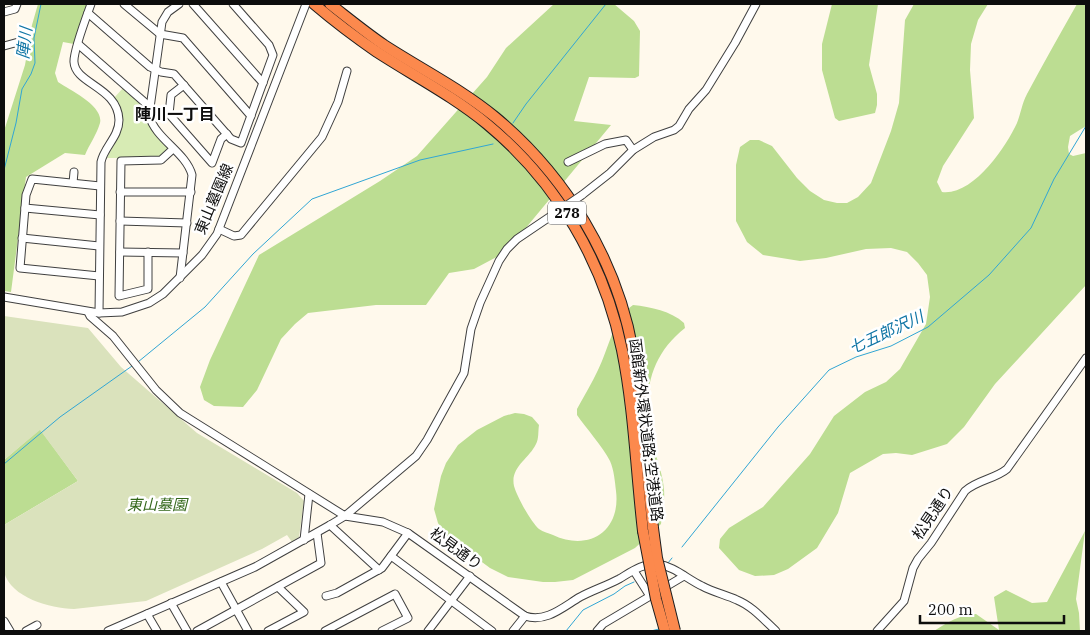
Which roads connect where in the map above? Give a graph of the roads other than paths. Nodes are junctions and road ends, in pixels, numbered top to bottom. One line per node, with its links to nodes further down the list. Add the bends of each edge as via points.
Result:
1 (17, 4): 10 (street, via 15,9)
2 (91, 4): 11 (street)
3 (124, 4): 12 (street)
4 (179, 4): 12 (street, via 165,15)
5 (193, 4): 18 (street)
6 (233, 4): 18 (street, via 272,48 272,59)
7 (330, 4): 50 (highway, 函館新外環状道路;空港道路 / 278, via 385,45 495,117 552,175 585,222 612,277 633,349)
8 (756, 4): 24 (street, via 706,90 679,126)
9 (308, 5): 35 (street, 東山墓園線); 50 (highway, 函館新外環状道路;空港道路 / 278, via 488,125 544,181 576,228 612,307 630,400)
10 (4, 12)
11 (88, 13): 14 (street); 16 (street)
12 (160, 34): 16 (street); 21 (street, via 183,38)
13 (22, 41): 15 (street)
14 (78, 44): 20 (street); 28 (street, via 74,61 76,70 106,93 118,115 117,131 101,158)
15 (4, 48)
16 (155, 70): 19 (street, via 174,74); 20 (street)
17 (347, 71): 35 (street, via 338,102 322,137 241,235 234,236)
18 (263, 83): 21 (street)
19 (184, 85): 22 (street); 22 (street, via 171,95 169,114 212,163)
20 (150, 107): 23 (street, via 152,124)
21 (251, 116): 22 (street, via 241,143)
22 (226, 134)
23 (173, 149): 29 (street, via 161,160 121,161); 30 (street, via 190,170)
24 (633, 150): 25 (street, via 626,140 605,144); 48 (street, bridge, via 610,173 507,249 480,303 471,329 464,373 427,440 416,456)
25 (568, 162)
26 (74, 172): 27 (street)
27 (73, 183): 28 (street); 31 (street, via 32,179)
28 (100, 186): 32 (street)
29 (120, 192): 30 (street); 33 (street)
30 (190, 192): 34 (street)
31 (25, 208): 32 (street); 36 (street)
32 (100, 215): 37 (street)
33 (120, 222): 34 (street); 38 (street)
34 (187, 222): 40 (street)
35 (218, 229): 42 (street, 東山墓園線, via 208,247)
36 (22, 238): 37 (street); 41 (street, via 20,268)
37 (99, 246): 41 (street)
38 (120, 252): 39 (street); 39 (street, via 119,296 148,288)
39 (148, 252): 40 (street)
40 (183, 252): 42 (street)
41 (99, 276): 45 (street)
42 (180, 278): 45 (street, 東山墓園線, via 149,304 117,313)
43 (4, 297): 44 (street, 東山墓園線)
44 (88, 312): 45 (street, 東山墓園線); 47 (street, via 180,413)
45 (98, 313)
46 (1086, 358): 88 (street, 松見通り, via 1007,469 965,491 918,558 904,601)
47 (309, 494): 48 (street); 53 (street)
48 (345, 516): 49 (street); 51 (street, 松見通り, via 383,522)
49 (330, 525): 52 (street); 55 (street)
50 (648, 529): 85 (highway, 函館新外環状道路;空港道路 / 278, bridge, via 656,599); 86 (highway, 函館新外環状道路;空港道路 / 278, bridge)
51 (408, 532): 54 (street); 57 (street, 松見通り)
52 (317, 533): 53 (street); 60 (street, via 321,563)
53 (304, 540): 59 (street)
54 (391, 556): 55 (street); 63 (street)
55 (380, 570): 61 (street)
56 (634, 571): 58 (street, via 644,565 656,564); 62 (street); 67 (street, via 554,613 539,618)
57 (470, 576): 63 (street); 67 (street, 松見通り)
58 (684, 576): 62 (street); 87 (street, via 739,600)
59 (220, 582): 64 (street); 65 (street)
60 (278, 587): 65 (street); 72 (street, via 304,612)
61 (326, 596)
62 (650, 596): 84 (street, via 603,624)
63 (452, 601): 70 (street); 82 (street)
64 (171, 603): 66 (street); 76 (street)
65 (236, 610): 77 (street); 78 (street)
66 (147, 614): 74 (street); 75 (street)
67 (525, 616): 83 (street)
68 (4, 621): 71 (street)
69 (37, 626): 73 (street)
70 (431, 629): 81 (street)
71 (8, 630)
72 (273, 630)
73 (26, 631)
74 (108, 631)
75 (157, 631)
76 (187, 631)
77 (197, 631)
78 (248, 631)
79 (325, 631): 80 (street, via 395,594 408,618)
80 (382, 631)
81 (440, 631)
82 (492, 631)
83 (514, 631)
84 (597, 631)
85 (665, 631)
86 (675, 631)
87 (776, 631)
88 (877, 631)

